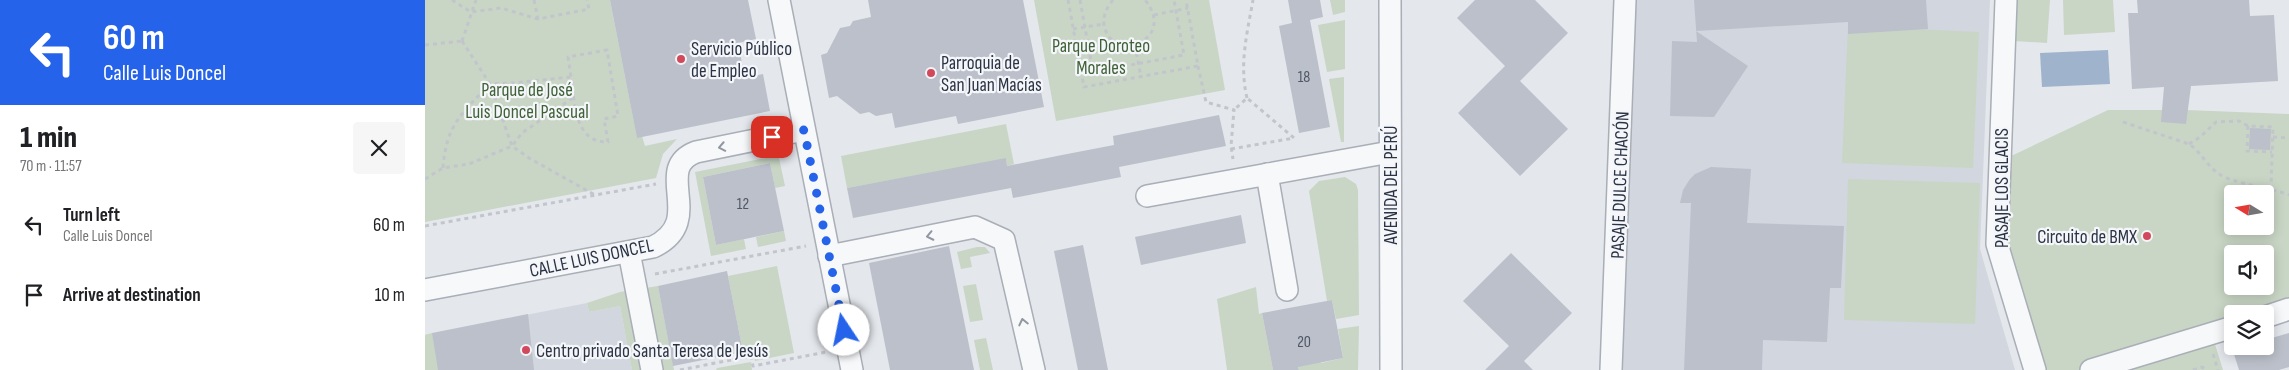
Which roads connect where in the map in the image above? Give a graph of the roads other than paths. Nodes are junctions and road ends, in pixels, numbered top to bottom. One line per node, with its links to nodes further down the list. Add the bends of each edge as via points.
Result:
1 (779, 0): 5 (street)
2 (1390, 0): 6 (street, AVENIDA DEL PERÚ)
3 (1625, 0): 20 (street, PASAJE DULCE CHACÓN)
4 (2006, 0): 21 (street, PASAJE LOS GLACIS, via 1997,244)
5 (804, 130): 9 (street); 10 (street, CALLE LUIS DONCEL, one-way to 10, via 690,154 680,163 676,180 680,211 673,231 658,244)
6 (1389, 152): 7 (street); 19 (street, AVENIDA DEL PERÚ)
7 (1267, 174): 8 (street); 12 (street)
8 (1147, 196)
9 (828, 249): 17 (street); 18 (street, one-way to 9, via 1004,240 975,226)
10 (629, 252): 11 (street, CALLE LUIS DONCEL); 16 (street)
11 (425, 290)
12 (1287, 290)
13 (2289, 309): 14 (street)
14 (2274, 314)
15 (2224, 329): 22 (street)
16 (652, 370)
17 (852, 370)
18 (1034, 370)
19 (1391, 370)
20 (1611, 370)
21 (2035, 370)
22 (2091, 370)

